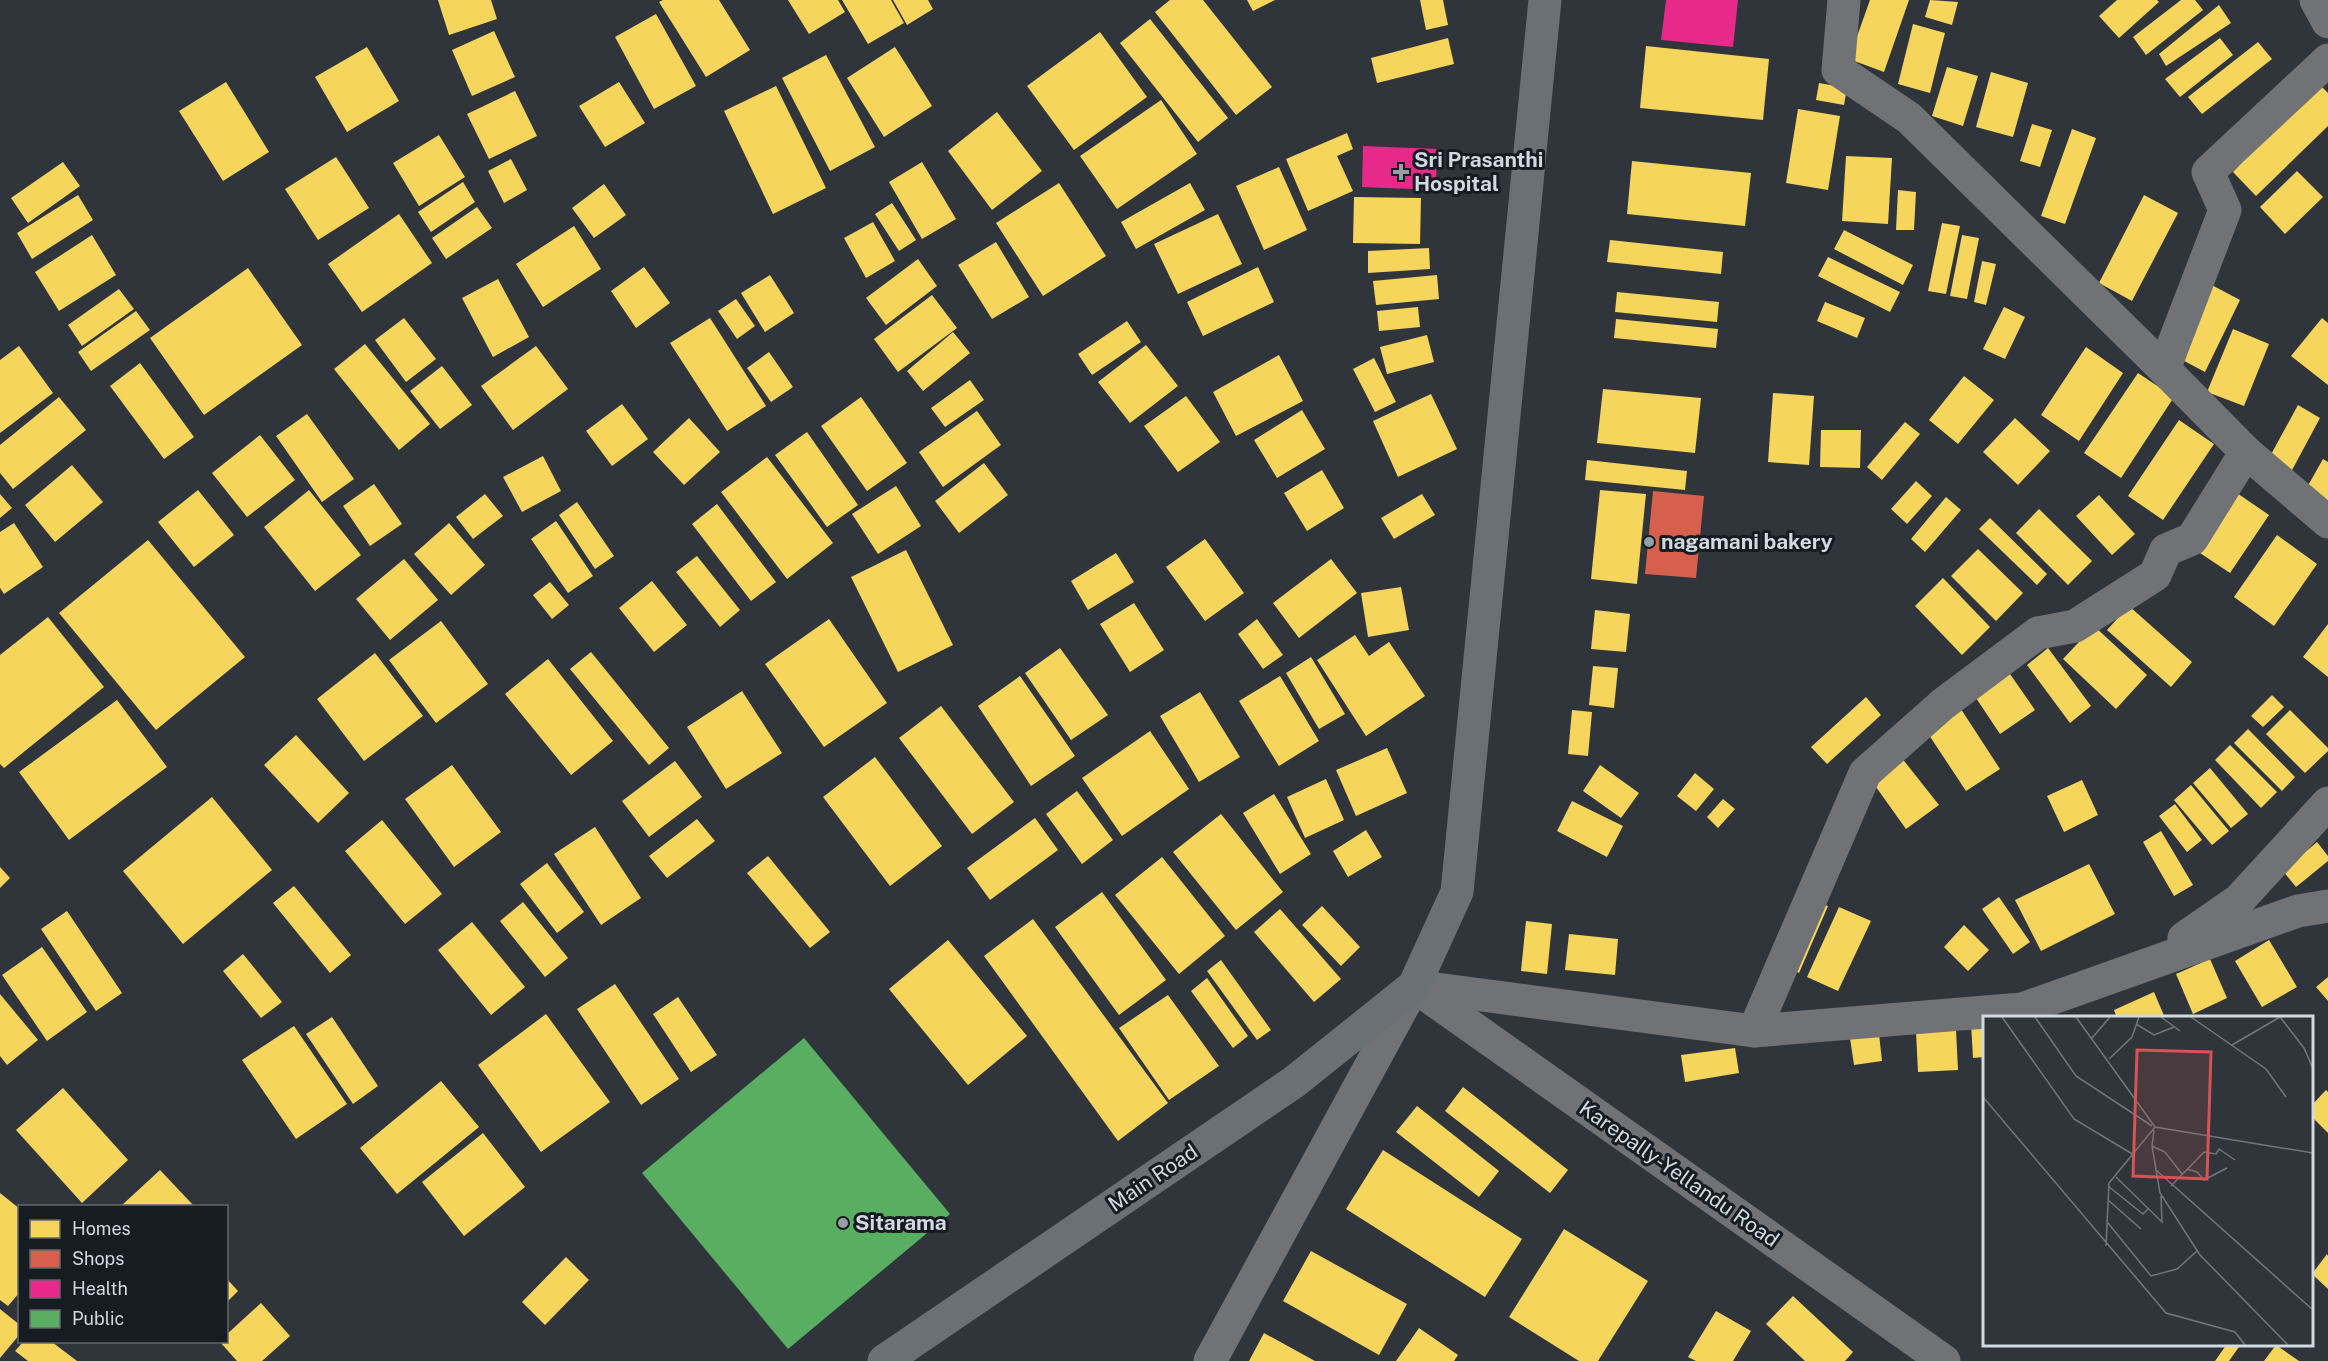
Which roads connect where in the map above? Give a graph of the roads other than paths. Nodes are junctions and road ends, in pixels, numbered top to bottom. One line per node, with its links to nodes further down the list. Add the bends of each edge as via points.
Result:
1 (1545, 0): 12 (highway, via 1456,892)
2 (1844, 0): 6 (street, via 1838,70 1909,118)
3 (2316, 0): 4 (street)
4 (2328, 22)
5 (2328, 60): 6 (street, via 2208,172 2225,210)
6 (2164, 369): 7 (street)
7 (2246, 452): 8 (street); 13 (street, via 2192,539 2166,550 2155,575 2075,626 2038,633 1943,704 1865,773)
8 (2328, 522)
9 (2328, 803): 11 (street, via 2239,900)
10 (2328, 906): 11 (street, via 2298,911)
11 (2147, 964): 13 (street, via 2022,1009)
12 (1414, 986): 13 (street); 14 (street, Karepally-Yellandu Road); 15 (highway, Main Road, via 1294,1082); 16 (street)
13 (1754, 1031)
14 (1936, 1359)
15 (884, 1361)
16 (1210, 1361)

